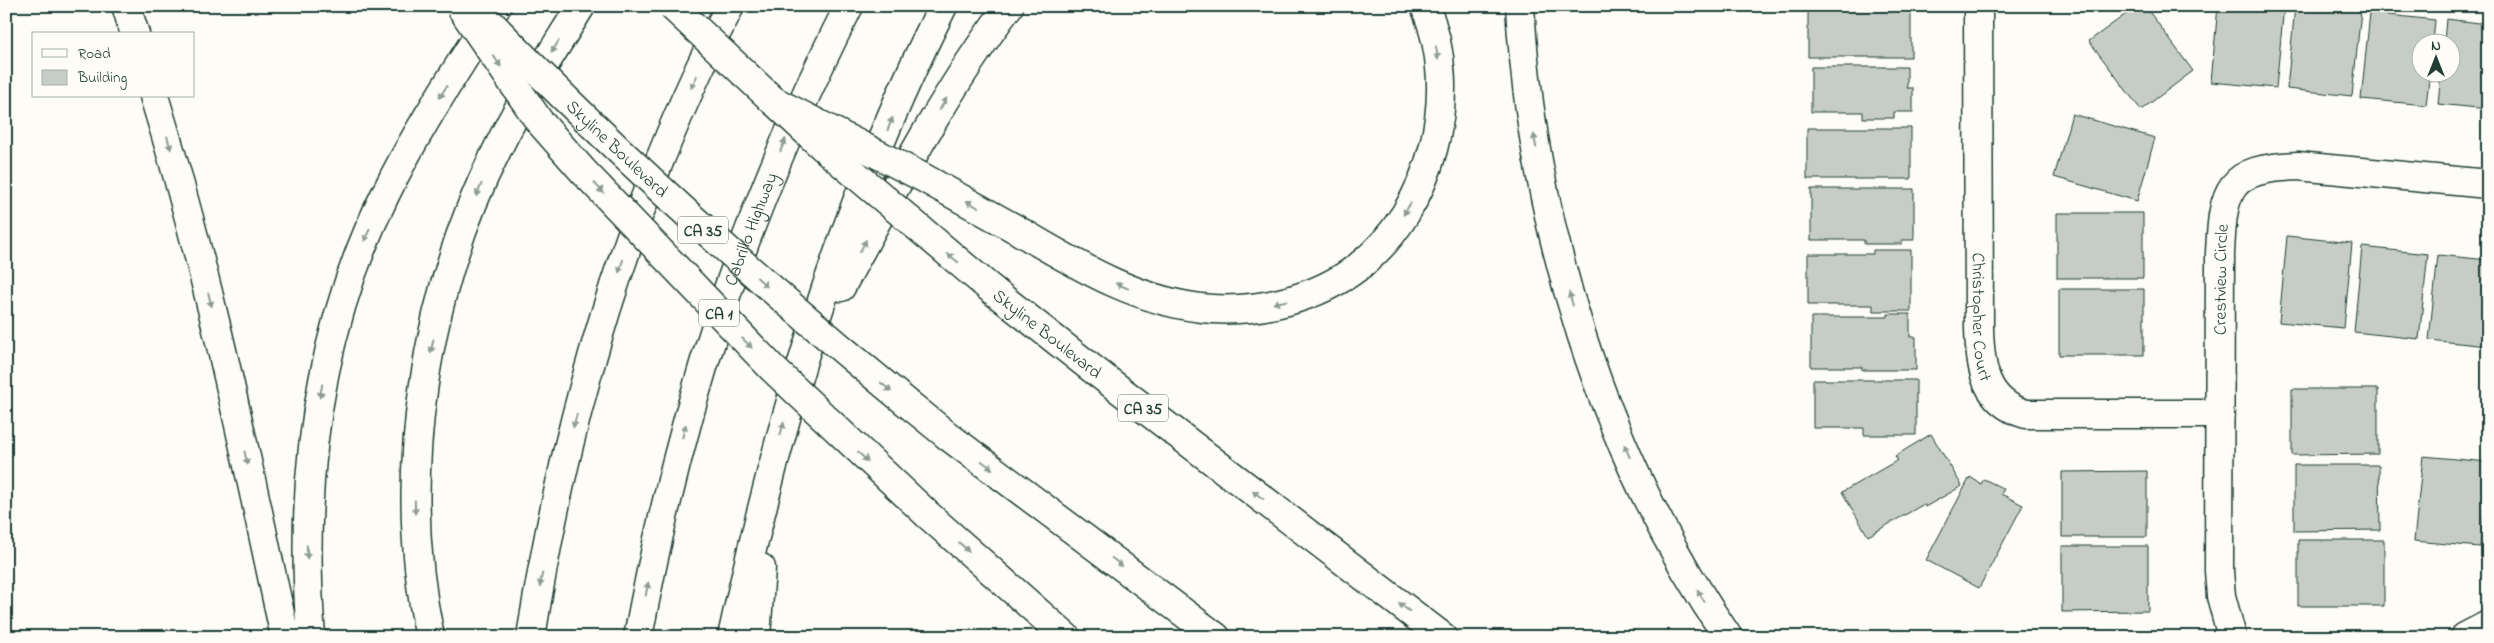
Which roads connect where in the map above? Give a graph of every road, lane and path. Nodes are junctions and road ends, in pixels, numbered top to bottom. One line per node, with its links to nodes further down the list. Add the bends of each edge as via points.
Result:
1 (126, 6): 14 (main road)
2 (460, 6): 29 (main road, one-way to 29, bridge, via 539,121 773,369 928,515)
3 (474, 6): 30 (main road, Skyline Boulevard / CA 35, one-way to 30, bridge, via 589,123 719,244 830,341 948,436)
4 (497, 6): 24 (main road, one-way to 24, via 398,168 364,242 341,306 316,415 310,468 307,548)
5 (582, 6): 22 (main road, one-way to 22, via 496,151 463,231 438,315 422,402 415,488 416,531)
6 (672, 6): 16 (main road, Skyline Boulevard / CA 35, bridge)
7 (730, 6): 25 (main road, one-way to 25, via 656,170 596,346 553,518)
8 (849, 6): 26 (main road, Cabrillo Highway / CA 1, one-way to 8, via 674,465 723,300 785,140)
9 (943, 6): 18 (main road, one-way to 9, via 874,160)
10 (1009, 6): 18 (main road, one-way to 10, via 905,168 972,58)
11 (1425, 6): 16 (main road, one-way to 16, bridge, via 1438,52 1440,112 1425,173 1397,226 1358,267 1337,280 1289,300 1264,306 1238,309 1187,306 1161,300 1103,278 922,177)
12 (1520, 6): 32 (main road, one-way to 12, via 1684,566 1646,492 1612,416 1581,332 1541,177 1528,93)
13 (1978, 6): 19 (main road, Christopher Court, via 1979,328 1982,365 1992,391 2006,406 2026,414)
14 (134, 32)
15 (155, 98): 23 (main road, one-way to 23, via 220,338)
16 (772, 100): 31 (main road, Skyline Boulevard / CA 35, one-way to 16, bridge, via 991,289 901,215)
17 (2488, 184): 19 (main road, Crestview Circle, via 2298,166 2266,168 2240,178 2229,190 2222,222)
18 (799, 366): 20 (main road, one-way to 18)
19 (2220, 414): 33 (main road, Crestview Circle, via 2219,571 2221,596)
20 (769, 476): 27 (main road); 28 (main road)
21 (2488, 625): 34 (main road)
22 (429, 630)
23 (285, 637)
24 (311, 637)
25 (531, 637)
26 (638, 637)
27 (732, 637)
28 (756, 637)
29 (1066, 637)
30 (1216, 637)
31 (1443, 637)
32 (1728, 637)
33 (2232, 637)
34 (2464, 637)

